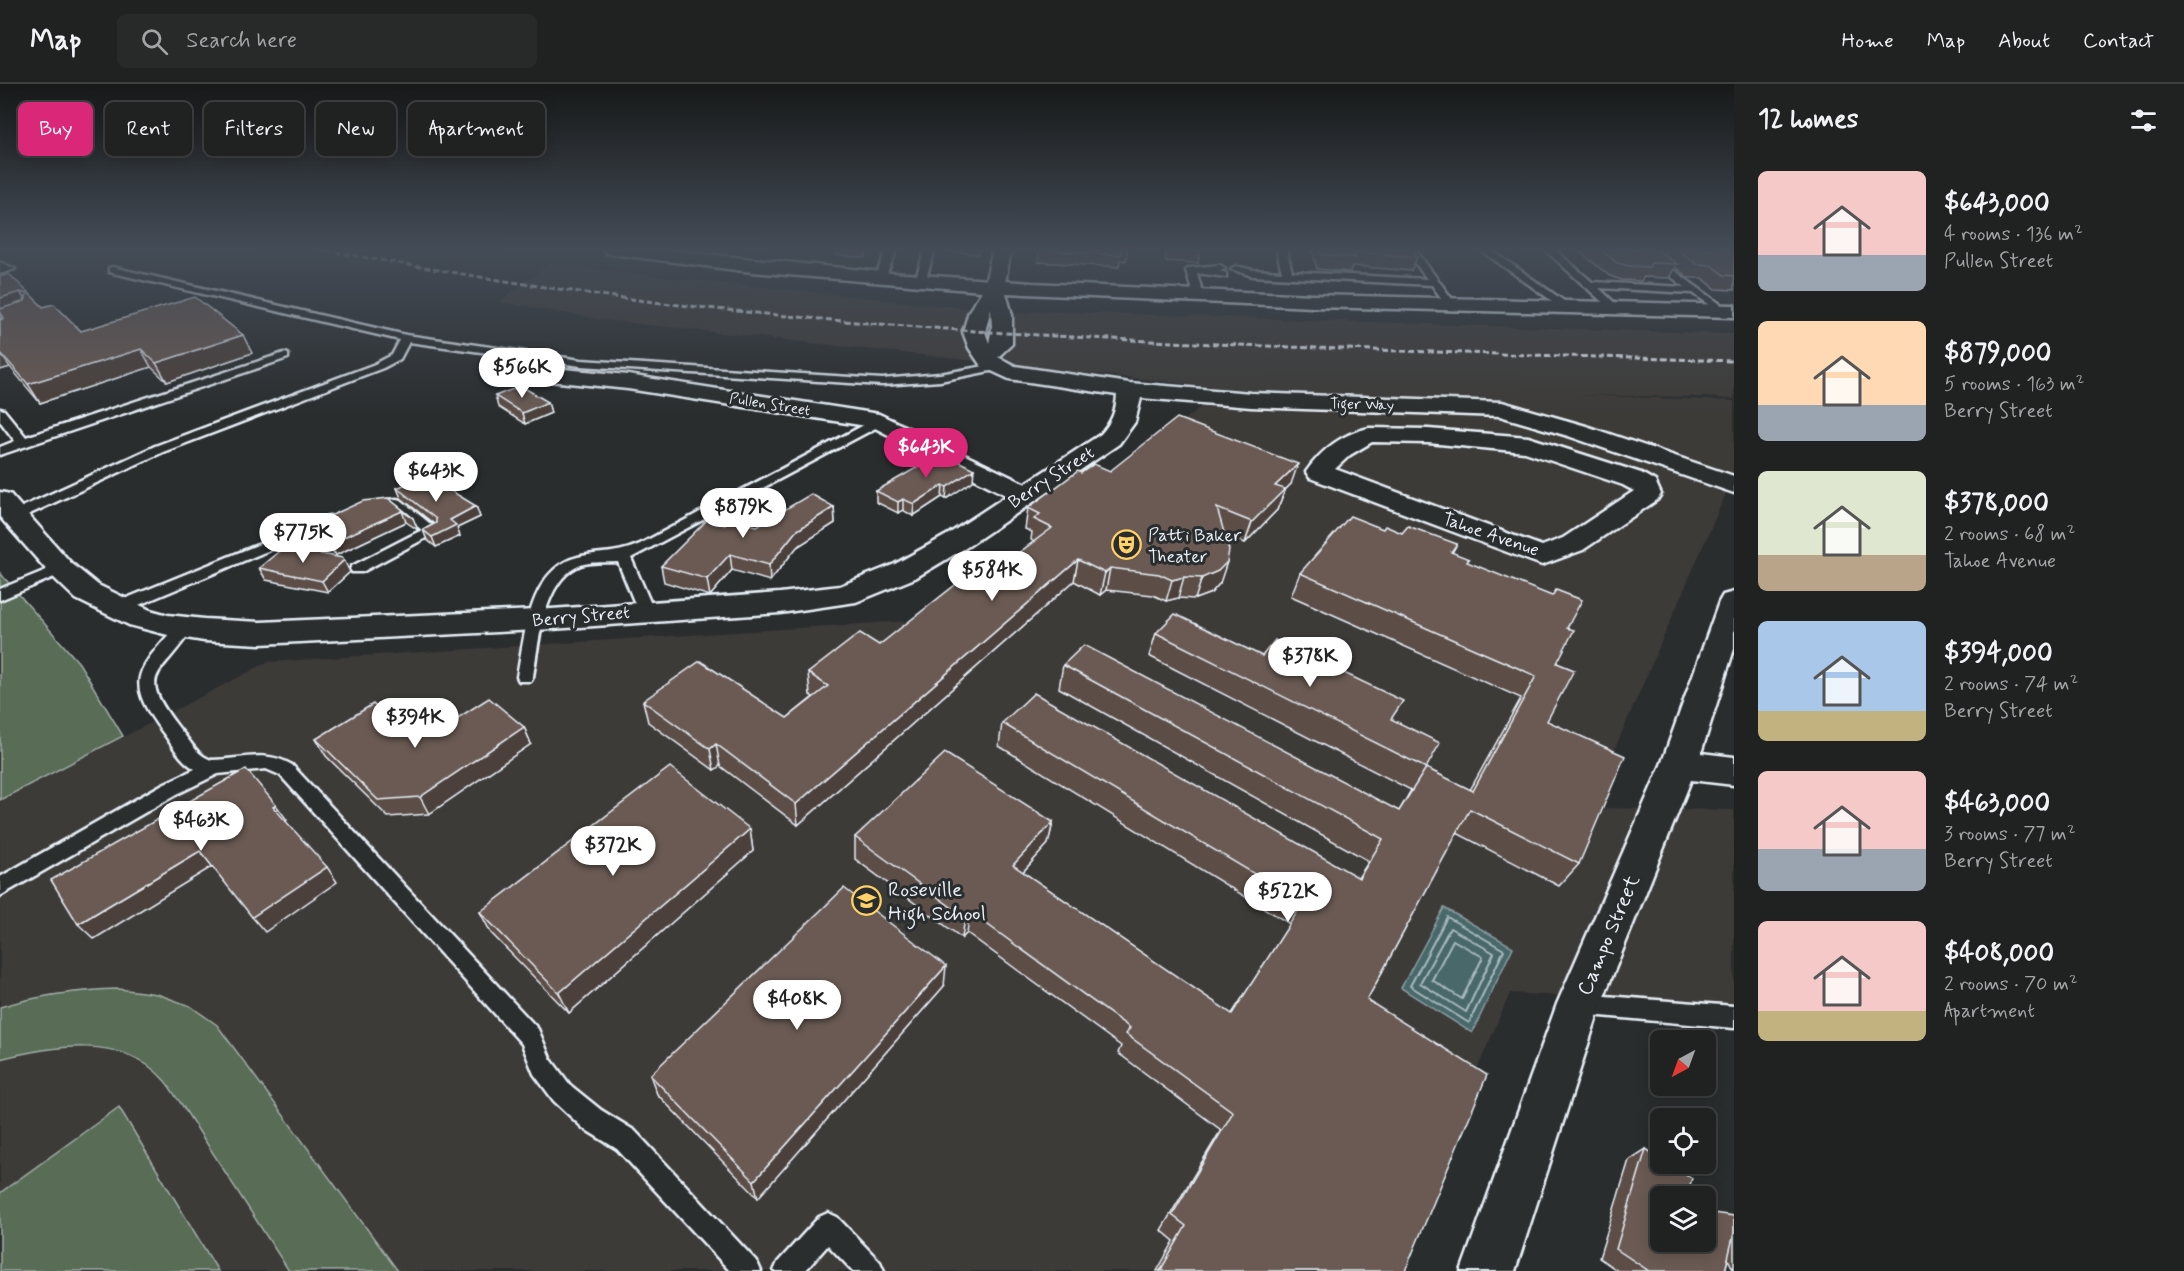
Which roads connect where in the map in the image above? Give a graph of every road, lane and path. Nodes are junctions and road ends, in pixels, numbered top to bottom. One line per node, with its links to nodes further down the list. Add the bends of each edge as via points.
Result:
1 (261, 304): 8 (lane)
2 (1001, 304): 10 (street, via 1003,328)
3 (1504, 304): 5 (street)
4 (1610, 304): 6 (lane)
5 (1566, 306): 6 (street)
6 (1614, 308): 7 (street)
7 (1730, 311)
8 (406, 338): 10 (lane, via 581,363 882,382 959,377); 23 (lane, via 396,357 379,366)
9 (284, 356): 19 (lane)
10 (991, 362): 12 (street, Tiger Way, via 1027,377)
11 (498, 370): 16 (street, Pullen Street, via 628,382)
12 (1129, 390): 13 (street, Tiger Way, via 1251,400); 22 (street, Berry Street, via 1129,408 1123,424 1110,439)
13 (1414, 405): 14 (street, Tiger Way); 17 (street)
14 (1441, 406): 18 (street); 21 (street, Tiger Way, via 1502,409 1522,414)
15 (0, 413): 19 (lane)
16 (879, 421): 22 (street, Pullen Street); 24 (lane)
17 (1428, 435): 18 (street, Tahoe Avenue); 18 (street, Tahoe Avenue, via 1369,435 1346,444 1319,472 1542,556 1573,544 1648,494 1646,487 1632,480 1528,445)
18 (1461, 439)
19 (23, 442): 20 (lane)
20 (0, 451)
21 (1734, 485)
22 (1024, 494): 30 (street, Berry Street, via 957,541 905,571 845,595)
23 (7, 508): 26 (street, Berry Street)
24 (623, 556): 30 (lane); 31 (lane, via 596,557 572,563 558,572 548,586)
25 (357, 568): 29 (lane, via 432,531 396,503 353,510)
26 (61, 569): 27 (lane); 29 (street, Berry Street, via 87,592)
27 (0, 595)
28 (1733, 606): 34 (street, Campo Street)
29 (117, 608): 32 (street, Berry Street, via 140,618)
30 (646, 611): 31 (street, Berry Street)
31 (537, 620): 32 (street, Berry Street, via 260,633); 33 (lane)
32 (185, 627): 35 (lane, via 154,663 146,679 146,693 152,708 200,764)
33 (525, 677)
34 (1679, 765): 36 (street); 38 (street, Campo Street)
35 (215, 767): 37 (lane); 40 (lane, via 267,761 286,770 530,1036 542,1066 562,1093 592,1119 626,1140)
36 (1734, 771)
37 (0, 887)
38 (1579, 1004): 39 (lane); 43 (street, Campo Street)
39 (1734, 1017)
40 (748, 1271)
41 (787, 1271): 42 (lane, via 828,1226)
42 (871, 1271)
43 (1488, 1271)

